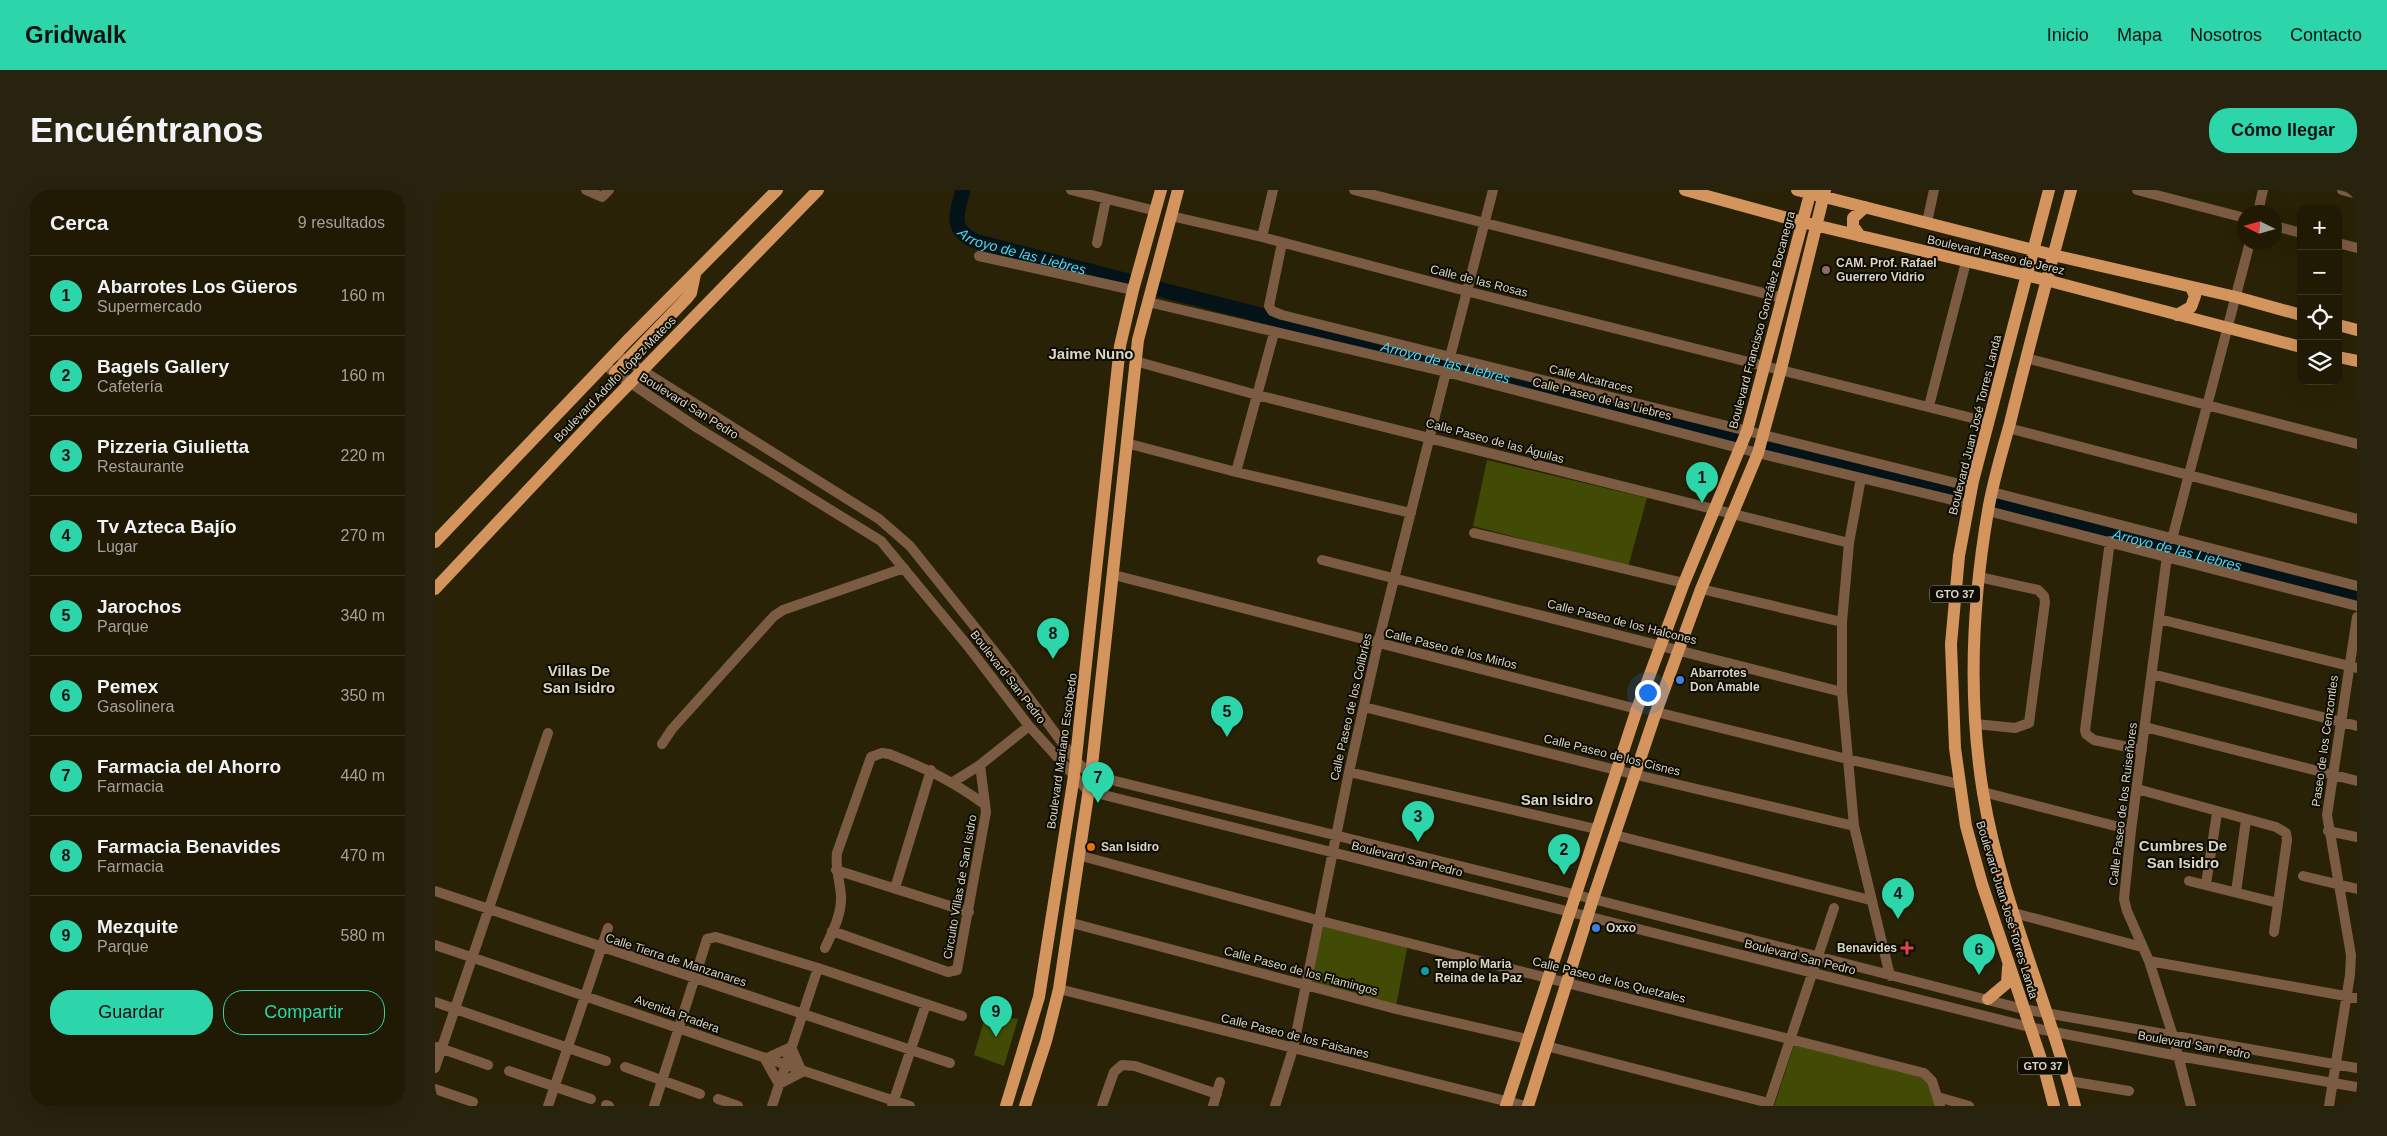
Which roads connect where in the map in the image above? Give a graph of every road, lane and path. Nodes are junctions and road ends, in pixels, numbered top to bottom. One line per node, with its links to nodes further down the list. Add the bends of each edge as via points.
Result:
1 (586, 190): 19 (street)
2 (777, 190): 45 (main road, Boulevard Adolfo López Mateos)
3 (817, 190): 70 (main road, Boulevard Adolfo López Mateos)
4 (1071, 190): 22 (street)
5 (1161, 190): 25 (main road, Boulevard Mariano Escobedo)
6 (1178, 190): 26 (main road)
7 (1273, 190): 35 (street)
8 (1354, 190): 30 (street)
9 (1493, 190): 30 (street)
10 (1685, 190): 28 (main road, Boulevard Paseo de Jerez)
11 (1797, 190): 18 (main road, Boulevard Paseo de Jerez)
12 (1934, 190): 29 (street)
13 (2049, 190): 40 (main road, Boulevard Juan José Torres Landa / GTO 37)
14 (2071, 190): 42 (main road, Boulevard Juan José Torres Landa / GTO 37)
15 (2137, 190): 27 (street)
16 (2263, 190): 23 (street)
17 (2342, 190): 21 (street)
18 (1810, 192): 20 (main road, Boulevard Paseo de Jerez); 28 (main road, Boulevard Francisco González Bocanegra)
19 (605, 194)
20 (1824, 194): 24 (main road, Boulevard Paseo de Jerez); 31 (main road)
21 (2357, 194)
22 (1106, 199): 25 (street); 36 (street)
23 (2260, 205)
24 (1865, 207): 29 (main road, Boulevard Paseo de Jerez); 34 (main road, via 1853,218 1853,226)
25 (1156, 211): 49 (main road, Boulevard Mariano Escobedo)
26 (1171, 216): 35 (street, Calle de las Rosas); 53 (main road)
27 (2237, 216)
28 (1802, 222): 31 (main road, Boulevard Paseo de Jerez); 52 (main road, Boulevard Francisco González Bocanegra)
29 (1927, 222): 40 (main road, Boulevard Paseo de Jerez)
30 (1484, 223): 50 (street); 52 (street)
31 (1816, 226): 34 (main road, Boulevard Paseo de Jerez); 71 (main road)
32 (2282, 228): 33 (street)
33 (2297, 232)
34 (1860, 236): 44 (main road, Boulevard Paseo de Jerez)
35 (1262, 237): 37 (street, Calle de las Rosas)
36 (1097, 243)
37 (1282, 243): 50 (street, Calle de las Rosas); 62 (street, Calle Alcatraces, via 1269,299 1272,310)
38 (2342, 244): 39 (street)
39 (2357, 248)
40 (2034, 250): 42 (main road, Boulevard Paseo de Jerez); 46 (main road, Boulevard Juan José Torres Landa / GTO 37)
41 (2248, 250): 51 (street)
42 (2053, 255): 47 (main road, Boulevard Juan José Torres Landa / GTO 37); 48 (main road, Boulevard Paseo de Jerez)
43 (979, 256): 49 (street)
44 (1966, 262): 46 (main road, Boulevard Paseo de Jerez); 76 (street)
45 (695, 274): 61 (main road, Boulevard Adolfo López Mateos); 65 (main road, via 691,293)
46 (2027, 276): 47 (main road, Boulevard Paseo de Jerez); 77 (main road, Boulevard Juan José Torres Landa / GTO 37)
47 (2046, 280): 55 (main road, Boulevard Paseo de Jerez); 64 (main road, Boulevard Juan José Torres Landa / GTO 37)
48 (2191, 287): 51 (main road, Boulevard Paseo de Jerez); 55 (main road, via 2195,296 2191,307)
49 (1133, 290): 136 (main road, Boulevard Mariano Escobedo, via 1121,339 1115,384)
50 (1466, 291): 62 (street); 68 (street, Calle de las Rosas)
51 (2236, 297): 54 (main road, Boulevard Paseo de Jerez); 57 (street)
52 (1783, 298): 68 (main road, Boulevard Francisco González Bocanegra)
53 (1148, 302): 59 (street, Calle Paseo de las Liebres); 66 (main road)
54 (2297, 314)
55 (2177, 315): 57 (main road, Boulevard Paseo de Jerez)
56 (2342, 326): 58 (main road)
57 (2228, 328): 60 (main road, Boulevard Paseo de Jerez); 75 (street)
58 (2357, 330)
59 (1274, 333): 72 (street, Calle Paseo de las Liebres); 74 (street)
60 (2297, 346)
61 (615, 354): 65 (street, Boulevard San Pedro); 69 (main road, Boulevard Adolfo López Mateos)
62 (1450, 357): 79 (street, Calle Alcatraces)
63 (2342, 357): 67 (main road)
64 (2026, 358): 75 (street); 78 (main road, Boulevard Juan José Torres Landa / GTO 37)
65 (627, 360): 69 (main road); 70 (street, Boulevard San Pedro)
66 (1135, 361): 74 (street, Calle Paseo de las Águilas); 82 (main road)
67 (2357, 361)
68 (1765, 366): 71 (street, Calle de las Rosas); 79 (main road, Boulevard Francisco González Bocanegra)
69 (610, 369): 73 (street, Boulevard San Pedro); 102 (main road, Boulevard Adolfo López Mateos)
70 (643, 369): 73 (main road, Boulevard Adolfo López Mateos); 97 (street, Boulevard San Pedro)
71 (1781, 369): 76 (street, Calle de las Rosas); 80 (main road)
72 (1446, 372): 81 (street, Calle Paseo de los Colibríes); 84 (street, Calle Paseo de las Liebres)
73 (630, 383): 100 (street, Boulevard San Pedro); 112 (main road, Boulevard Adolfo López Mateos)
74 (1257, 395): 81 (street, Calle Paseo de las Águilas); 86 (street)
75 (2207, 405): 83 (street); 87 (street)
76 (1929, 406): 77 (street, Calle de las Rosas)
77 (1988, 422): 89 (main road, Boulevard Juan José Torres Landa / GTO 37)
78 (2008, 428): 87 (street); 90 (main road, Boulevard Juan José Torres Landa / GTO 37)
79 (1747, 431): 80 (street, Calle Alcatraces); 84 (main road, Boulevard Francisco González Bocanegra)
80 (1763, 435): 85 (main road); 89 (street, Calle Alcatraces)
81 (1430, 437): 92 (street, Calle Paseo de las Águilas); 94 (street, Calle Paseo de los Colibríes)
82 (1126, 443): 86 (street); 107 (main road)
83 (2357, 444)
84 (1741, 448): 85 (street, Calle Paseo de las Liebres); 92 (main road, Boulevard Francisco González Bocanegra)
85 (1758, 453): 88 (street, Calle Paseo de las Liebres); 95 (main road)
86 (1236, 472): 94 (street)
87 (2189, 474): 96 (street); 99 (street)
88 (1861, 478): 91 (street, Calle Paseo de las Liebres); 103 (street)
89 (1972, 487): 91 (main road, Boulevard Juan José Torres Landa / GTO 37)
90 (1992, 492): 93 (main road, Boulevard Juan José Torres Landa / GTO 37); 99 (street)
91 (1969, 504): 147 (main road, Boulevard Juan José Torres Landa / GTO 37, via 1957,574 1951,644 1952,707)
92 (1713, 509): 95 (street, Calle Paseo de las Águilas); 110 (main road, Boulevard Francisco González Bocanegra)
93 (1988, 511): 101 (street); 109 (main road, Boulevard Juan José Torres Landa / GTO 37)
94 (1411, 513): 108 (street, Calle Paseo de los Colibríes)
95 (1732, 514): 103 (street, Calle Paseo de las Águilas); 113 (main road)
96 (2357, 519)
97 (893, 529): 100 (street); 136 (street, Boulevard San Pedro, via 911,546 1002,661)
98 (1474, 533): 110 (street)
99 (2172, 539): 111 (street)
100 (881, 541): 106 (street, Boulevard San Pedro)
101 (2110, 541): 104 (street); 134 (street, via 2085,730 2094,740)
102 (435, 542)
103 (1849, 543): 117 (street)
104 (2167, 556): 114 (street); 116 (street, Calle Paseo de los Ruiseñores)
105 (1322, 560): 108 (street, Calle Paseo de los Halcones)
106 (904, 568): 129 (street, Boulevard San Pedro); 133 (street, via 773,616)
107 (1114, 575): 118 (street, Calle Paseo de los Mirlos); 141 (main road)
108 (1394, 577): 118 (street, Calle Paseo de los Colibríes); 119 (street, Calle Paseo de los Halcones)
109 (1979, 577): 128 (main road, Boulevard Juan José Torres Landa / GTO 37, via 1973,653); 128 (street, via 2038,590 2045,602 2029,723 2015,728)
110 (1684, 583): 119 (main road, Boulevard Francisco González Bocanegra)
111 (2357, 586)
112 (435, 589)
113 (1701, 590): 117 (street); 120 (main road)
114 (2357, 606)
115 (2357, 616): 121 (street, Paseo de los Cenzontles)
116 (2159, 619): 121 (street); 122 (street, Calle Paseo de los Ruiseñores)
117 (1842, 622): 123 (street)
118 (1379, 643): 124 (street, Calle Paseo de los Colibríes); 125 (street, Calle Paseo de los Mirlos)
119 (1660, 644): 120 (street, Calle Paseo de los Halcones); 125 (main road, Boulevard Francisco González Bocanegra)
120 (1679, 649): 123 (street, Calle Paseo de los Halcones); 126 (main road)
121 (2353, 667): 127 (street, Paseo de los Cenzontles)
122 (2151, 674): 127 (street); 131 (street, Calle Paseo de los Ruiseñores)
123 (1842, 692): 135 (street)
124 (1364, 706): 139 (street, Calle Paseo de los Cisnes); 140 (street, Calle Paseo de los Colibríes)
125 (1637, 709): 139 (main road, Boulevard Francisco González Bocanegra)
126 (1656, 712): 135 (street); 142 (main road)
127 (2341, 722): 130 (street); 143 (street, Paseo de los Cenzontles)
128 (1976, 724): 150 (main road, Boulevard Juan José Torres Landa / GTO 37)
129 (1029, 726): 137 (street); 144 (street, Boulevard San Pedro)
130 (2357, 726)
131 (2145, 727): 134 (street, Calle Paseo de los Ruiseñores); 143 (street)
132 (548, 733): 177 (street)
133 (662, 744)
134 (2142, 750): 148 (street, Calle Paseo de los Ruiseñores)
135 (1847, 759): 147 (street); 154 (street)
136 (1075, 760): 141 (street, Boulevard San Pedro); 144 (main road, Boulevard Mariano Escobedo)
137 (980, 765): 146 (street); 151 (street)
138 (931, 770): 146 (street, Circuito Villas de San Isidro); 163 (street, Circuito Villas de San Isidro, via 889,754 871,757 840,843); 168 (street)
139 (1616, 770): 142 (street, Calle Paseo de los Cisnes); 155 (main road, Boulevard Francisco González Bocanegra)
140 (1349, 772): 155 (street); 159 (street, Calle Paseo de los Colibríes)
141 (1091, 775): 149 (main road); 159 (street, Boulevard San Pedro)
142 (1636, 775): 154 (street, Calle Paseo de los Cisnes); 158 (main road)
143 (2333, 775): 145 (street); 157 (street, Paseo de los Cenzontles)
144 (1074, 776): 149 (street, Boulevard San Pedro); 262 (main road, Boulevard Mariano Escobedo, via 1039,997)
145 (2357, 780)
146 (953, 782): 151 (street, Circuito Villas de San Isidro)
147 (1959, 784): 193 (main road, Boulevard Juan José Torres Landa / GTO 37, via 1966,826 1982,884)
148 (2137, 789): 152 (street); 156 (street, Calle Paseo de los Ruiseñores)
149 (1088, 791): 161 (street, Boulevard San Pedro); 162 (main road)
150 (1983, 792): 156 (street); 180 (main road, Boulevard Juan José Torres Landa / GTO 37)
151 (983, 804): 179 (street, Circuito Villas de San Isidro, via 985,822)
152 (2217, 813): 153 (street); 166 (street)
153 (2246, 820): 171 (street); 175 (street, via 2276,827 2286,833)
154 (1855, 826): 174 (street)
155 (1597, 828): 172 (main road, Boulevard Francisco González Bocanegra)
156 (2131, 830): 188 (street, Calle Paseo de los Ruiseñores, via 2124,899)
157 (2328, 831): 160 (street); 167 (street, Paseo de los Cenzontles)
158 (1615, 835): 173 (main road); 174 (street)
159 (1335, 837): 161 (street, Calle Paseo de los Colibríes); 172 (street, Boulevard San Pedro)
160 (2357, 837)
161 (1332, 853): 178 (street, Boulevard San Pedro); 182 (street, Calle Paseo de los Colibríes)
162 (1078, 855): 182 (street, Calle Paseo de los Quetzales); 183 (main road)
163 (836, 870): 168 (street); 185 (street, Circuito Villas de San Isidro, via 841,897)
164 (2303, 876): 167 (street)
165 (2189, 880): 166 (street)
166 (2206, 884): 171 (street)
167 (2339, 885): 169 (street); 205 (street, Paseo de los Cenzontles, via 2351,955)
168 (895, 888): 179 (street)
169 (2357, 889)
170 (435, 891): 177 (street, Calle Tierra de Manzanares)
171 (2236, 892): 175 (street)
172 (1575, 894): 173 (street, Boulevard San Pedro); 178 (main road, Boulevard Francisco González Bocanegra)
173 (1593, 898): 181 (main road); 192 (street, Boulevard San Pedro)
174 (1871, 900): 197 (street)
175 (2279, 904): 186 (street)
176 (1834, 908): 192 (street)
177 (490, 911): 189 (street, Calle Tierra de Manzanares); 191 (street)
178 (1570, 911): 181 (street, Boulevard San Pedro); 198 (main road, Boulevard Francisco González Bocanegra)
179 (969, 912): 185 (street, Circuito Villas de San Isidro, via 959,965 953,973)
180 (2013, 913): 188 (street); 212 (main road, Boulevard Juan José Torres Landa / GTO 37)
181 (1587, 916): 196 (street, Boulevard San Pedro); 200 (main road)
182 (1317, 920): 198 (street, Calle Paseo de los Quetzales); 201 (street, Calle Paseo de los Colibríes)
183 (1068, 922): 201 (street, Calle Paseo de los Flamingos); 203 (main road)
184 (608, 928): 189 (street)
185 (832, 931): 190 (street, Circuito Villas de San Isidro)
186 (2275, 932)
187 (435, 945): 191 (street, Avenida Pradera)
188 (2142, 947): 194 (street, Calle Paseo de los Ruiseñores)
189 (601, 948): 199 (street, Calle Tierra de Manzanares); 204 (street)
190 (825, 948)
191 (473, 958): 204 (street, Avenida Pradera); 210 (street)
192 (1818, 958): 196 (street); 197 (street, Boulevard San Pedro)
193 (2008, 960): 206 (main road, via 2007,983); 211 (main road, Boulevard Juan José Torres Landa / GTO 37)
194 (2149, 960): 205 (street); 218 (street, Calle Paseo de los Ruiseñores)
195 (818, 968): 199 (street, via 716,937 707,939); 209 (street); 213 (street)
196 (1812, 974): 208 (street, Boulevard San Pedro); 219 (street)
197 (1890, 976): 202 (street, Boulevard San Pedro)
198 (1548, 977): 200 (street, Calle Paseo de los Quetzales); 220 (main road, Boulevard Francisco González Bocanegra)
199 (696, 978): 213 (street, Calle Tierra de Manzanares); 215 (street)
200 (1566, 982): 219 (street, Calle Paseo de los Quetzales); 221 (main road)
201 (1305, 985): 220 (street, Calle Paseo de los Flamingos); 225 (street, Calle Paseo de los Colibríes)
202 (1934, 986): 206 (street, Boulevard San Pedro); 208 (street)
203 (1059, 989): 225 (street, Calle Paseo de los Faisanes); 263 (main road)
204 (585, 995): 215 (street, Avenida Pradera); 224 (street)
205 (2352, 997): 231 (street, Paseo de los Cenzontles)
206 (1988, 999): 211 (street, Boulevard San Pedro)
207 (435, 1002): 210 (street)
208 (1930, 1003): 216 (street, Boulevard San Pedro)
209 (926, 1004): 214 (street); 226 (street)
210 (455, 1009): 223 (street); 224 (street)
211 (2023, 1009): 212 (street, Boulevard San Pedro); 216 (main road, Boulevard Juan José Torres Landa / GTO 37)
212 (2048, 1014): 217 (main road, Boulevard Juan José Torres Landa / GTO 37); 218 (street, Boulevard San Pedro)
213 (802, 1015): 222 (street); 226 (street, Calle Tierra de Manzanares)
214 (961, 1016)
215 (679, 1027): 228 (street, Avenida Pradera); 239 (street)
216 (2029, 1027): 217 (street, Boulevard San Pedro); 269 (main road, Boulevard Juan José Torres Landa / GTO 37)
217 (2053, 1031): 227 (street, Boulevard San Pedro); 240 (main road, Boulevard Juan José Torres Landa / GTO 37)
218 (2173, 1036): 227 (street, Calle Paseo de los Ruiseñores); 231 (street, Boulevard San Pedro)
219 (1790, 1038): 253 (street, Calle Paseo de los Quetzales, via 1929,1076); 256 (street)
220 (1527, 1039): 255 (main road, Boulevard Francisco González Bocanegra)
221 (1546, 1046): 256 (street); 267 (main road)
222 (791, 1047): 228 (street); 233 (street); 238 (street)
223 (438, 1048): 232 (street); 235 (street)
224 (566, 1049): 229 (street); 245 (street)
225 (1293, 1049): 255 (street, Calle Paseo de los Faisanes); 266 (street, Calle Paseo de los Colibríes)
226 (911, 1050): 230 (street, Calle Tierra de Manzanares); 254 (street)
227 (2178, 1056): 242 (street, Boulevard San Pedro); 271 (street, Calle Paseo de los Ruiseñores)
228 (765, 1059): 233 (street, Avenida Pradera); 243 (street)
229 (606, 1061)
230 (950, 1063)
231 (2335, 1064): 236 (street, Boulevard San Pedro); 242 (street, Paseo de los Cenzontles)
232 (487, 1065)
233 (785, 1066): 238 (street, Avenida Pradera); 243 (street)
234 (625, 1067): 239 (street)
235 (435, 1068)
236 (2357, 1068)
237 (509, 1071): 245 (street)
238 (802, 1072): 243 (street); 254 (street, Avenida Pradera)
239 (662, 1080): 248 (street); 258 (street)
240 (2069, 1081): 247 (street); 270 (main road, Boulevard Juan José Torres Landa / GTO 37)
241 (1221, 1082): 249 (street)
242 (2332, 1082): 244 (street, Boulevard San Pedro); 272 (street, Paseo de los Cenzontles)
243 (779, 1084): 260 (street)
244 (2357, 1087)
245 (553, 1088): 250 (street); 257 (street)
246 (435, 1089): 252 (street)
247 (2129, 1091)
248 (700, 1094)
249 (1217, 1094): 264 (street, via 1135,1066 1122,1065 1114,1072); 265 (street)
250 (591, 1099)
251 (718, 1099): 259 (street)
252 (473, 1102)
253 (1939, 1102): 268 (street)
254 (893, 1103): 261 (street, Avenida Pradera)
255 (1506, 1104): 267 (street, Calle Paseo de los Faisanes)
256 (1768, 1104)
257 (548, 1106)
258 (654, 1106)
259 (738, 1106)
260 (772, 1106)
261 (911, 1106)
262 (1006, 1106)
263 (1025, 1106)
264 (1102, 1106)
265 (1213, 1106)
266 (1275, 1106)
267 (1526, 1106)
268 (1969, 1106)
269 (2054, 1106)
270 (2075, 1106)
271 (2191, 1106)
272 (2329, 1106)

